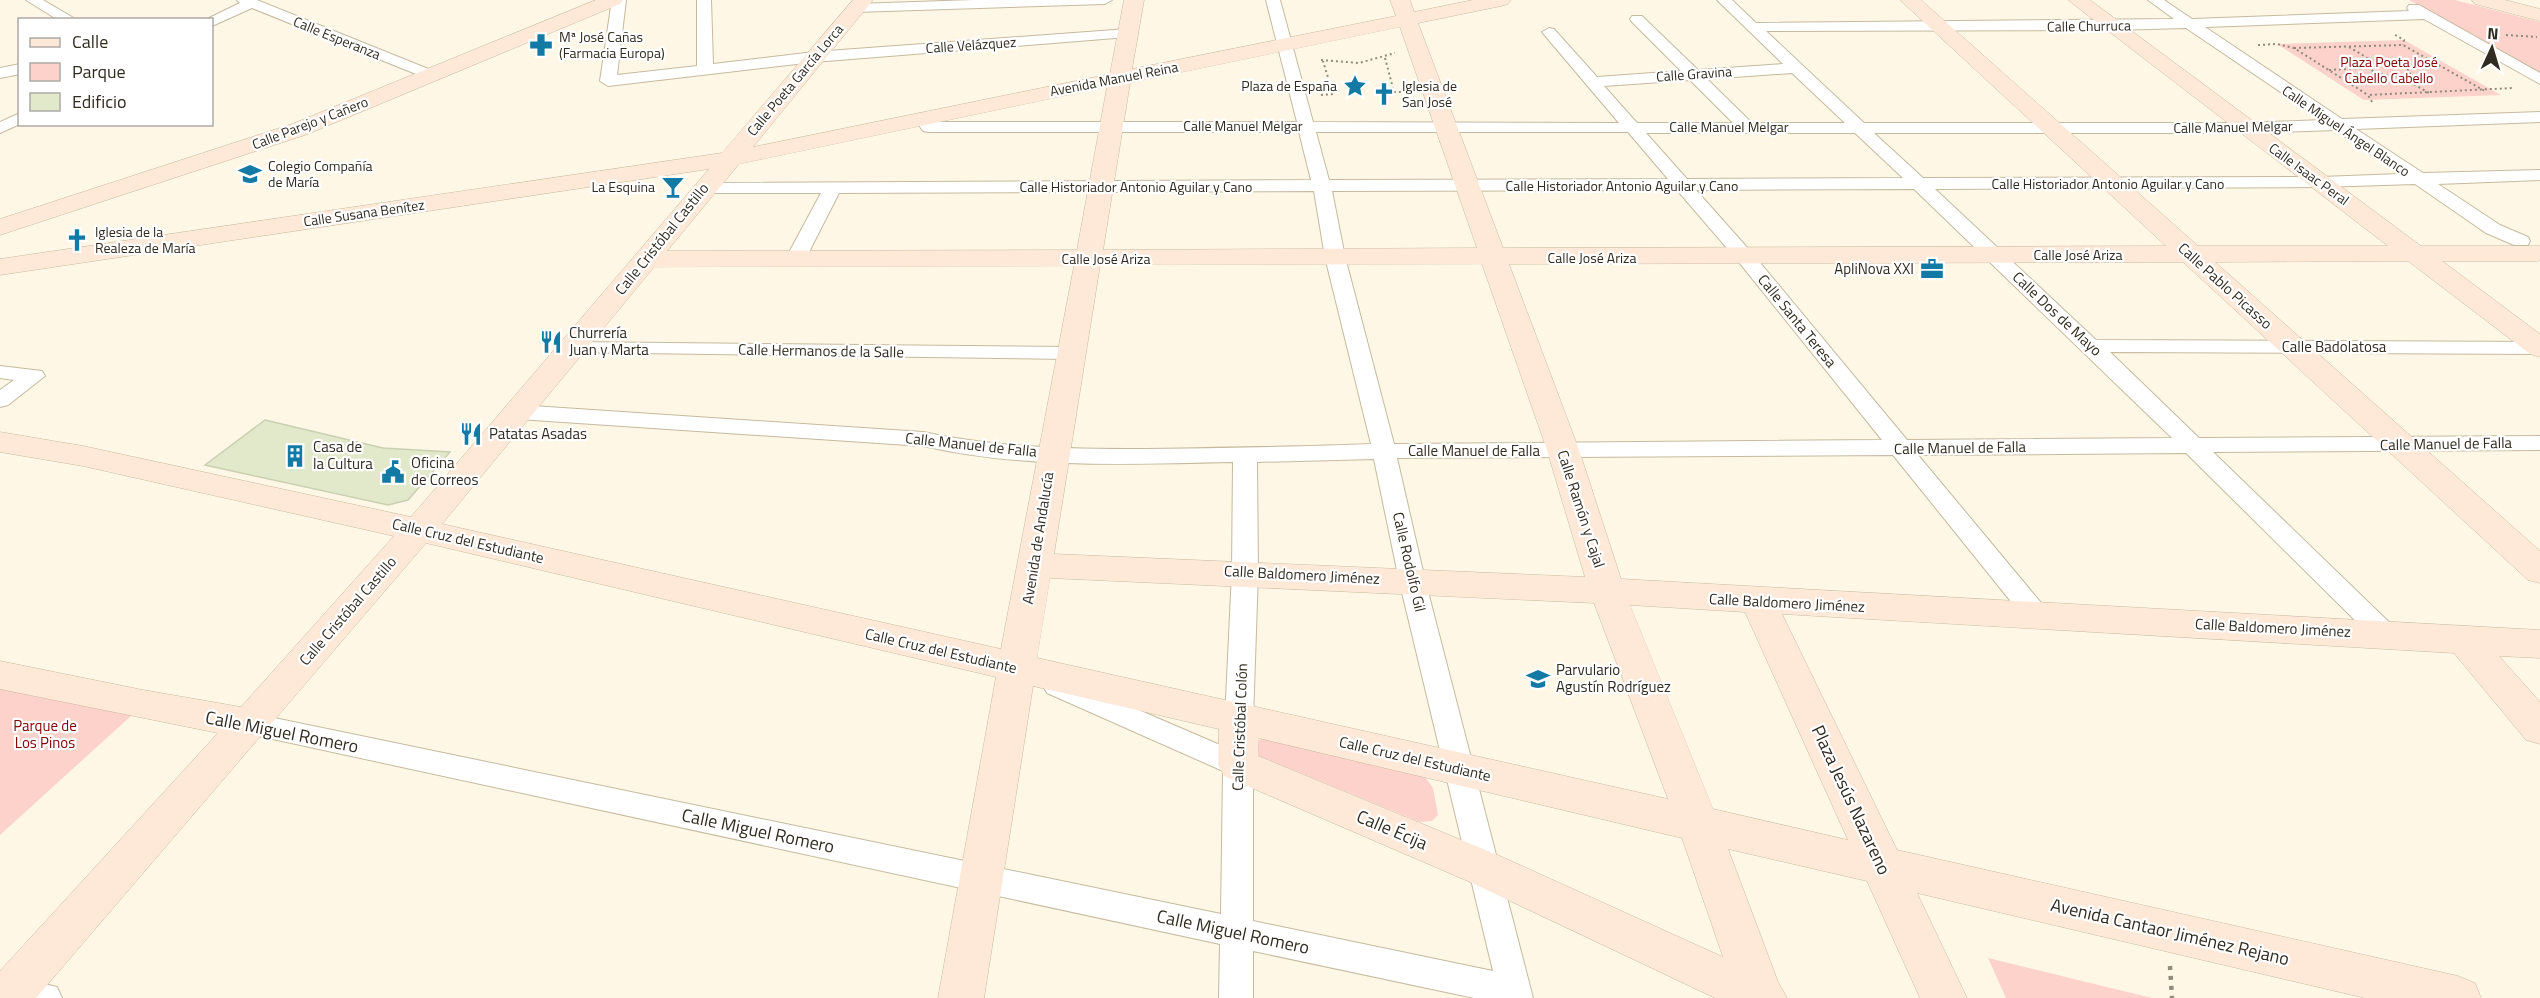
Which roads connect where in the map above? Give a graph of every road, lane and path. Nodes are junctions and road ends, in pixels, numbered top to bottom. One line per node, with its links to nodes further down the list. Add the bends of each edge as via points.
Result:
1 (33, 0): 19 (street)
2 (613, 0): 48 (street, Calle Parejo y Cañero)
3 (619, 0): 44 (street, Calle Velázquez, via 608,81)
4 (704, 0): 44 (street)
5 (1105, 0): 16 (street)
6 (1134, 0): 28 (street, Avenida de Andalucía)
7 (1273, 0): 31 (street)
8 (1501, 0): 22 (street, Avenida Manuel Reina)
9 (1724, 0): 26 (street, Calle Dos de Mayo)
10 (1910, 0): 24 (street, Calle Pablo Picasso)
11 (2078, 0): 25 (street, Calle Isaac Peral)
12 (2155, 0): 23 (street, Calle Miguel Ángel Blanco)
13 (2399, 0): 17 (street)
14 (2482, 0): 18 (street)
15 (248, 2): 21 (street); 48 (street, Calle Esperanza)
16 (860, 4): 35 (street, Calle Poeta García Lorca)
17 (2426, 15): 23 (street, Calle Churruca); 51 (street)
18 (2540, 15)
19 (66, 18)
20 (1637, 19): 47 (street)
21 (213, 21)
22 (1407, 21): 31 (street, Avenida Manuel Reina); 36 (path); 66 (street, Calle Ramón y Cajal)
23 (2189, 23): 25 (street, Calle Churruca); 62 (street, Calle Miguel Ángel Blanco)
24 (1940, 26): 25 (street, Calle Churruca); 26 (street, Calle Churruca); 69 (street, Calle Pablo Picasso)
25 (2112, 26): 72 (street, Calle Isaac Peral)
26 (1752, 27): 41 (street, Calle Dos de Mayo)
27 (1549, 32): 52 (street, Calle Santa Teresa)
28 (1128, 33): 35 (street, Calle Velázquez); 50 (street, Avenida de Andalucía)
29 (2404, 40): 32 (path)
30 (2277, 44): 34 (path)
31 (1284, 45): 38 (path); 50 (street, Avenida Manuel Reina); 63 (street)
32 (2403, 45): 33 (path); 39 (path)
33 (2348, 47): 34 (path); 37 (path)
34 (2294, 48): 45 (path)
35 (814, 57): 44 (street, Calle Velázquez); 73 (street, Calle Poeta García Lorca)
36 (1385, 58): 38 (path, via 1360,62); 55 (path, via 1394,92)
37 (2369, 59): 40 (path); 42 (path, via 2364,60)
38 (1323, 60): 64 (path, via 1333,94 1316,95 1322,113 1339,112)
39 (2438, 64): 40 (path); 54 (path)
40 (2403, 66): 49 (path, via 2410,75)
41 (1796, 68): 47 (street, Calle Gravina); 71 (street, Calle Dos de Mayo)
42 (2366, 68): 45 (path); 49 (path)
43 (18, 69): 46 (street)
44 (705, 69)
45 (2328, 70): 57 (path)
46 (0, 73)
47 (1691, 74): 52 (street, Calle Gravina); 68 (street)
48 (430, 75): 85 (street, Calle Parejo y Cañero, via 300,129)
49 (2401, 76): 56 (path)
50 (1118, 78): 60 (street, Avenida Manuel Reina); 65 (street, Avenida de Andalucía)
51 (2540, 79)
52 (1592, 82): 67 (street, Calle Santa Teresa)
53 (2489, 88): 54 (path)
54 (2486, 91): 56 (path)
55 (1410, 92)
56 (2429, 93): 57 (path)
57 (2368, 95): 58 (path)
58 (2369, 100)
59 (2540, 117): 62 (street, Calle Manuel Melgar)
60 (922, 118): 65 (street, Calle Manuel Melgar, via 929,127); 73 (street, Avenida Manuel Reina)
61 (18, 119): 70 (street)
62 (2335, 124): 72 (street, Calle Manuel Melgar); 75 (street, Calle Miguel Ángel Blanco)
63 (1305, 126): 64 (street, Calle Manuel Melgar); 65 (street, Calle Manuel Melgar); 81 (street, Calle Rodolfo Gil)
64 (1342, 126): 66 (street, Calle Manuel Melgar)
65 (1111, 127): 80 (street, Avenida de Andalucía)
66 (1446, 127): 67 (street, Calle Manuel Melgar); 82 (street, Calle Ramón y Cajal)
67 (1632, 127): 68 (street, Calle Manuel Melgar); 79 (street, Calle Santa Teresa)
68 (1747, 127): 71 (street, Calle Manuel Melgar)
69 (2051, 127): 71 (street, Calle Manuel Melgar); 72 (street, Calle Manuel Melgar); 78 (street, Calle Pablo Picasso)
70 (0, 128)
71 (1858, 128): 77 (street, Calle Dos de Mayo)
72 (2245, 128): 76 (street, Calle Isaac Peral)
73 (727, 159): 83 (street, Calle Cristóbal Castillo); 96 (street, Calle Susana Benítez)
74 (2540, 175): 75 (street, Calle Historiador Antonio Aguilar y Cano)
75 (2419, 180): 76 (street, Calle Historiador Antonio Aguilar y Cano); 86 (street, Calle Miguel Ángel Blanco, via 2493,229)
76 (2321, 182): 78 (street, Calle Historiador Antonio Aguilar y Cano); 88 (street, Calle Isaac Peral)
77 (1919, 184): 78 (street, Calle Historiador Antonio Aguilar y Cano); 79 (street, Calle Historiador Antonio Aguilar y Cano); 89 (street, Calle Dos de Mayo)
78 (2111, 184): 87 (street, Calle Pablo Picasso)
79 (1682, 185): 82 (street, Calle Historiador Antonio Aguilar y Cano); 91 (street, Calle Santa Teresa)
80 (1100, 187): 81 (street, Calle Historiador Antonio Aguilar y Cano); 84 (street, Calle Historiador Antonio Aguilar y Cano); 95 (street, Avenida de Andalucía)
81 (1322, 187): 82 (street, Calle Historiador Antonio Aguilar y Cano); 90 (street, Calle Rodolfo Gil)
82 (1467, 187): 93 (street, Calle Ramón y Cajal)
83 (704, 188): 84 (street, Calle Historiador Antonio Aguilar y Cano); 94 (street, Calle Cristóbal Castillo)
84 (833, 188): 92 (street)
85 (0, 227)
86 (2535, 247): 88 (street, Calle José Ariza)
87 (2192, 255): 88 (street, Calle José Ariza); 89 (street, Calle José Ariza); 98 (street, Calle Pablo Picasso)
88 (2416, 255): 100 (street, Calle Isaac Peral)
89 (1995, 256): 91 (street, Calle José Ariza); 97 (street, Calle Dos de Mayo)
90 (1335, 257): 93 (street, Calle José Ariza); 95 (street, Calle José Ariza); 111 (street, Calle Rodolfo Gil)
91 (1745, 257): 93 (street, Calle José Ariza); 109 (street, Calle Santa Teresa)
92 (796, 258): 94 (street, Calle José Ariza); 95 (street, Calle José Ariza)
93 (1493, 258): 110 (street, Calle Ramón y Cajal)
94 (646, 259): 99 (street, Calle Cristóbal Castillo)
95 (1088, 259): 101 (street, Avenida de Andalucía)
96 (0, 267)
97 (2091, 346): 98 (street, Calle Badolatosa); 108 (street, Calle Dos de Mayo)
98 (2293, 346): 100 (street, Calle Badolatosa); 107 (street, Calle Pablo Picasso)
99 (572, 348): 101 (street, Calle Hermanos de la Salle); 104 (street, Calle Cristóbal Castillo)
100 (2540, 348)
101 (1070, 353): 112 (street, Avenida de Andalucía)
102 (0, 372): 103 (street, via 34,376)
103 (0, 400)
104 (518, 412): 112 (street, Calle Manuel de Falla, via 923,439 952,446); 114 (street, Calle Cristóbal Castillo)
105 (0, 442): 114 (street, Calle Cruz del Estudiante, via 83,456)
106 (2540, 443): 107 (street, Calle Manuel de Falla)
107 (2398, 444): 108 (street, Calle Manuel de Falla); 117 (street, Calle Pablo Picasso)
108 (2194, 446): 109 (street, Calle Manuel de Falla); 122 (street, Calle Dos de Mayo)
109 (1902, 449): 110 (street, Calle Manuel de Falla); 121 (street, Calle Santa Teresa)
110 (1563, 450): 111 (street, Calle Manuel de Falla); 119 (street, Calle Ramón y Cajal)
111 (1384, 451): 113 (street, Calle Manuel de Falla); 118 (street, Calle Rodolfo Gil)
112 (1052, 454): 113 (street, Calle Manuel de Falla); 115 (street, Avenida de Andalucía)
113 (1245, 456): 116 (street, Calle Cristóbal Colón)
114 (418, 530): 125 (street, Calle Cruz del Estudiante); 128 (street, Calle Cristóbal Castillo)
115 (1034, 565): 116 (street, Calle Baldomero Jiménez); 125 (street, Avenida de Andalucía)
116 (1245, 572): 118 (street, Calle Baldomero Jiménez); 127 (street, Calle Cristóbal Colón)
117 (2540, 572)
118 (1412, 580): 119 (street, Calle Baldomero Jiménez); 131 (street, Calle Rodolfo Gil)
119 (1607, 591): 120 (street, Calle Baldomero Jiménez); 132 (street, Calle Ramón y Cajal)
120 (1758, 601): 121 (street, Calle Baldomero Jiménez); 133 (street, Plaza Jesús Nazareno)
121 (2038, 617): 122 (street, Calle Baldomero Jiménez)
122 (2384, 633): 123 (street, Calle Baldomero Jiménez)
123 (2466, 642): 124 (street, Calle Baldomero Jiménez); 129 (street)
124 (2540, 644)
125 (1017, 668): 127 (street, Calle Cruz del Estudiante); 130 (street, Calle Écija); 135 (street, Avenida de Andalucía)
126 (0, 675): 128 (street, Calle Miguel Romero)
127 (1239, 720): 130 (street, Calle Cristóbal Colón); 131 (street, Calle Cruz del Estudiante)
128 (250, 724): 135 (street, Calle Miguel Romero); 137 (street, Calle Cristóbal Castillo)
129 (2540, 729)
130 (1238, 765): 134 (street, Calle Écija); 136 (street, Calle Cristóbal Colón)
131 (1460, 769): 132 (street, Calle Cruz del Estudiante); 134 (street, Calle Rodolfo Gil)
132 (1698, 824): 133 (street, Calle Cruz del Estudiante); 139 (street, Calle Ramón y Cajal)
133 (1881, 865): 142 (street, Plaza Jesús Nazareno); 143 (street, Avenida Cantaor Jiménez Rejano)
134 (1485, 870): 138 (street, Calle Rodolfo Gil); 139 (street, Calle Écija)
135 (981, 878): 136 (street, Calle Miguel Romero); 140 (street, Avenida de Andalucía)
136 (1237, 933): 138 (street, Calle Miguel Romero); 141 (street, Calle Cristóbal Colón)
137 (15, 994)
138 (1515, 994)
139 (1761, 997)
140 (961, 998)
141 (1236, 998)
142 (1944, 998)
143 (2458, 998)

